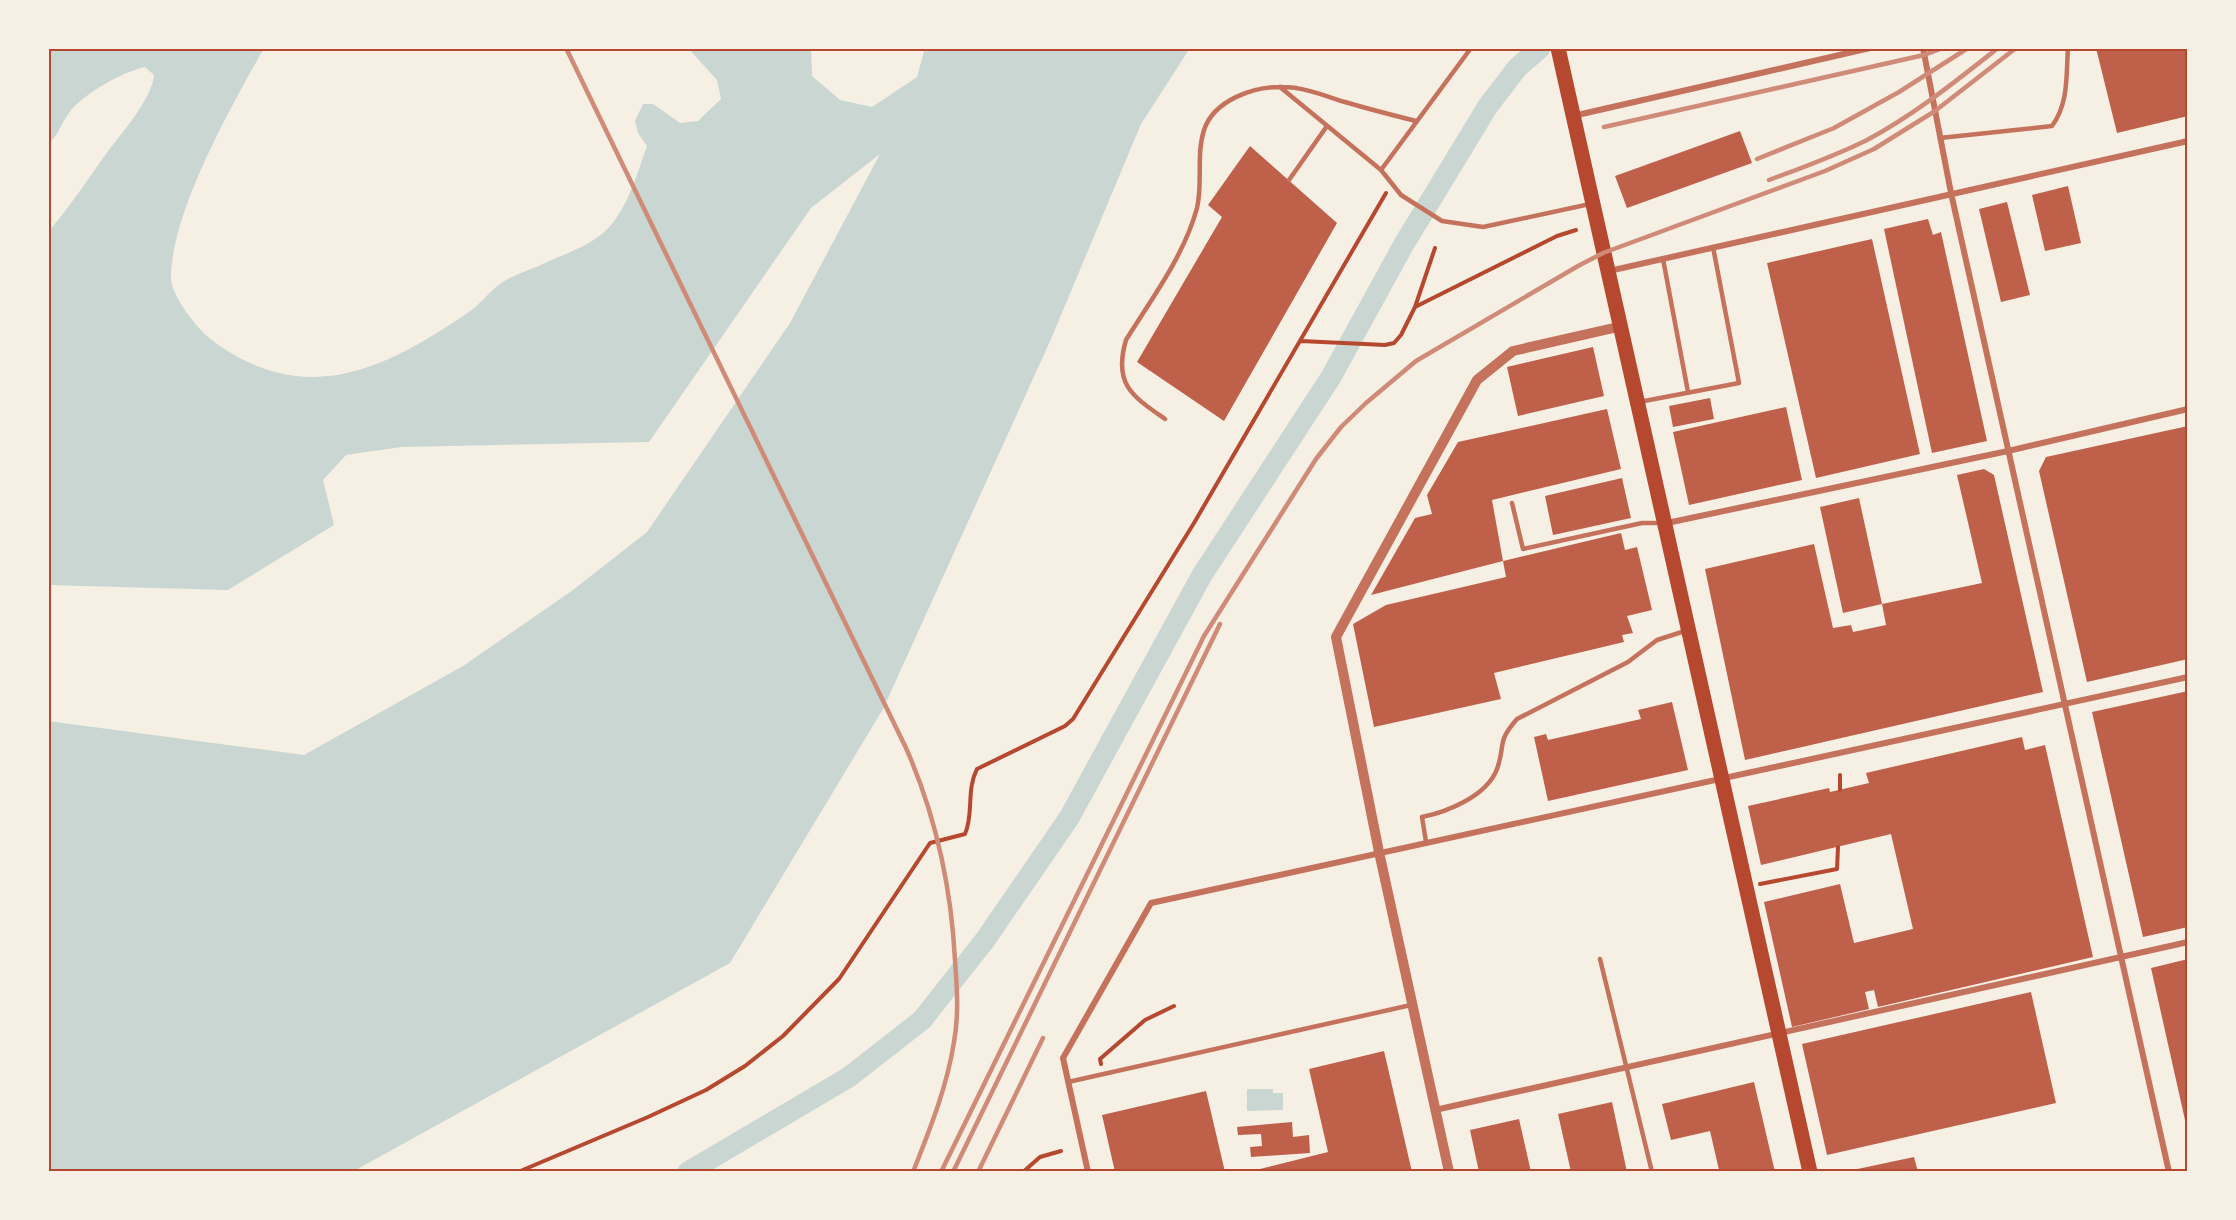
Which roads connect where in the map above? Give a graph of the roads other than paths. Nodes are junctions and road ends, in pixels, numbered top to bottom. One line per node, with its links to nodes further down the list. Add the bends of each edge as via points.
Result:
1 (1471, 48): 8 (lane)
2 (1558, 48): 7 (main road)
3 (1870, 48): 7 (street)
4 (1923, 48): 10 (street)
5 (2068, 48): 10 (lane, via 2066,89 2060,115 2052,126)
6 (1280, 87): 8 (lane, via 1307,90); 9 (lane); 23 (lane, via 1237,96 1209,120 1201,146 1198,205 1189,233 1126,340 1121,372 1125,384 1138,400)
7 (1572, 116): 15 (main road)
8 (1416, 122): 12 (lane)
9 (1327, 126): 12 (lane); 13 (lane)
10 (1940, 138): 14 (street)
11 (2188, 141): 14 (street)
12 (1381, 170): 15 (lane, via 1401,195 1442,221 1483,227)
13 (1289, 180)
14 (1951, 193): 16 (street); 24 (street)
15 (1593, 204): 18 (main road)
16 (1713, 247): 17 (street); 20 (lane, via 1739,383)
17 (1663, 259): 18 (street); 20 (lane)
18 (1607, 272): 19 (main road)
19 (1618, 327): 21 (main road); 32 (street, via 1513,351 1477,380 1336,637)
20 (1688, 392): 21 (lane)
21 (1636, 403): 26 (main road)
22 (2188, 409): 24 (street)
23 (1165, 419)
24 (2008, 451): 26 (street); 29 (street)
25 (1512, 502): 26 (lane, via 1523,549 1642,523)
26 (1663, 523): 27 (main road)
27 (1687, 631): 30 (main road); 31 (lane, via 1657,640 1628,662 1516,719 1503,735 1497,770 1486,787 1442,813 1422,817)
28 (2188, 677): 29 (street)
29 (2066, 705): 30 (street); 34 (street)
30 (1721, 779): 31 (street); 37 (main road)
31 (1426, 842): 32 (street)
32 (1379, 852): 36 (street); 39 (street, via 1151,903 1063,1058)
33 (2188, 942): 34 (street)
34 (2120, 957): 37 (street); 45 (street)
35 (1600, 959): 38 (lane)
36 (1412, 1005): 39 (lane); 40 (street)
37 (1778, 1035): 38 (street); 44 (main road)
38 (1628, 1067): 40 (street); 43 (lane)
39 (1068, 1082): 41 (street)
40 (1435, 1110): 42 (street)
41 (1088, 1172)
42 (1449, 1172)
43 (1652, 1172)
44 (1810, 1172)
45 (2169, 1172)

